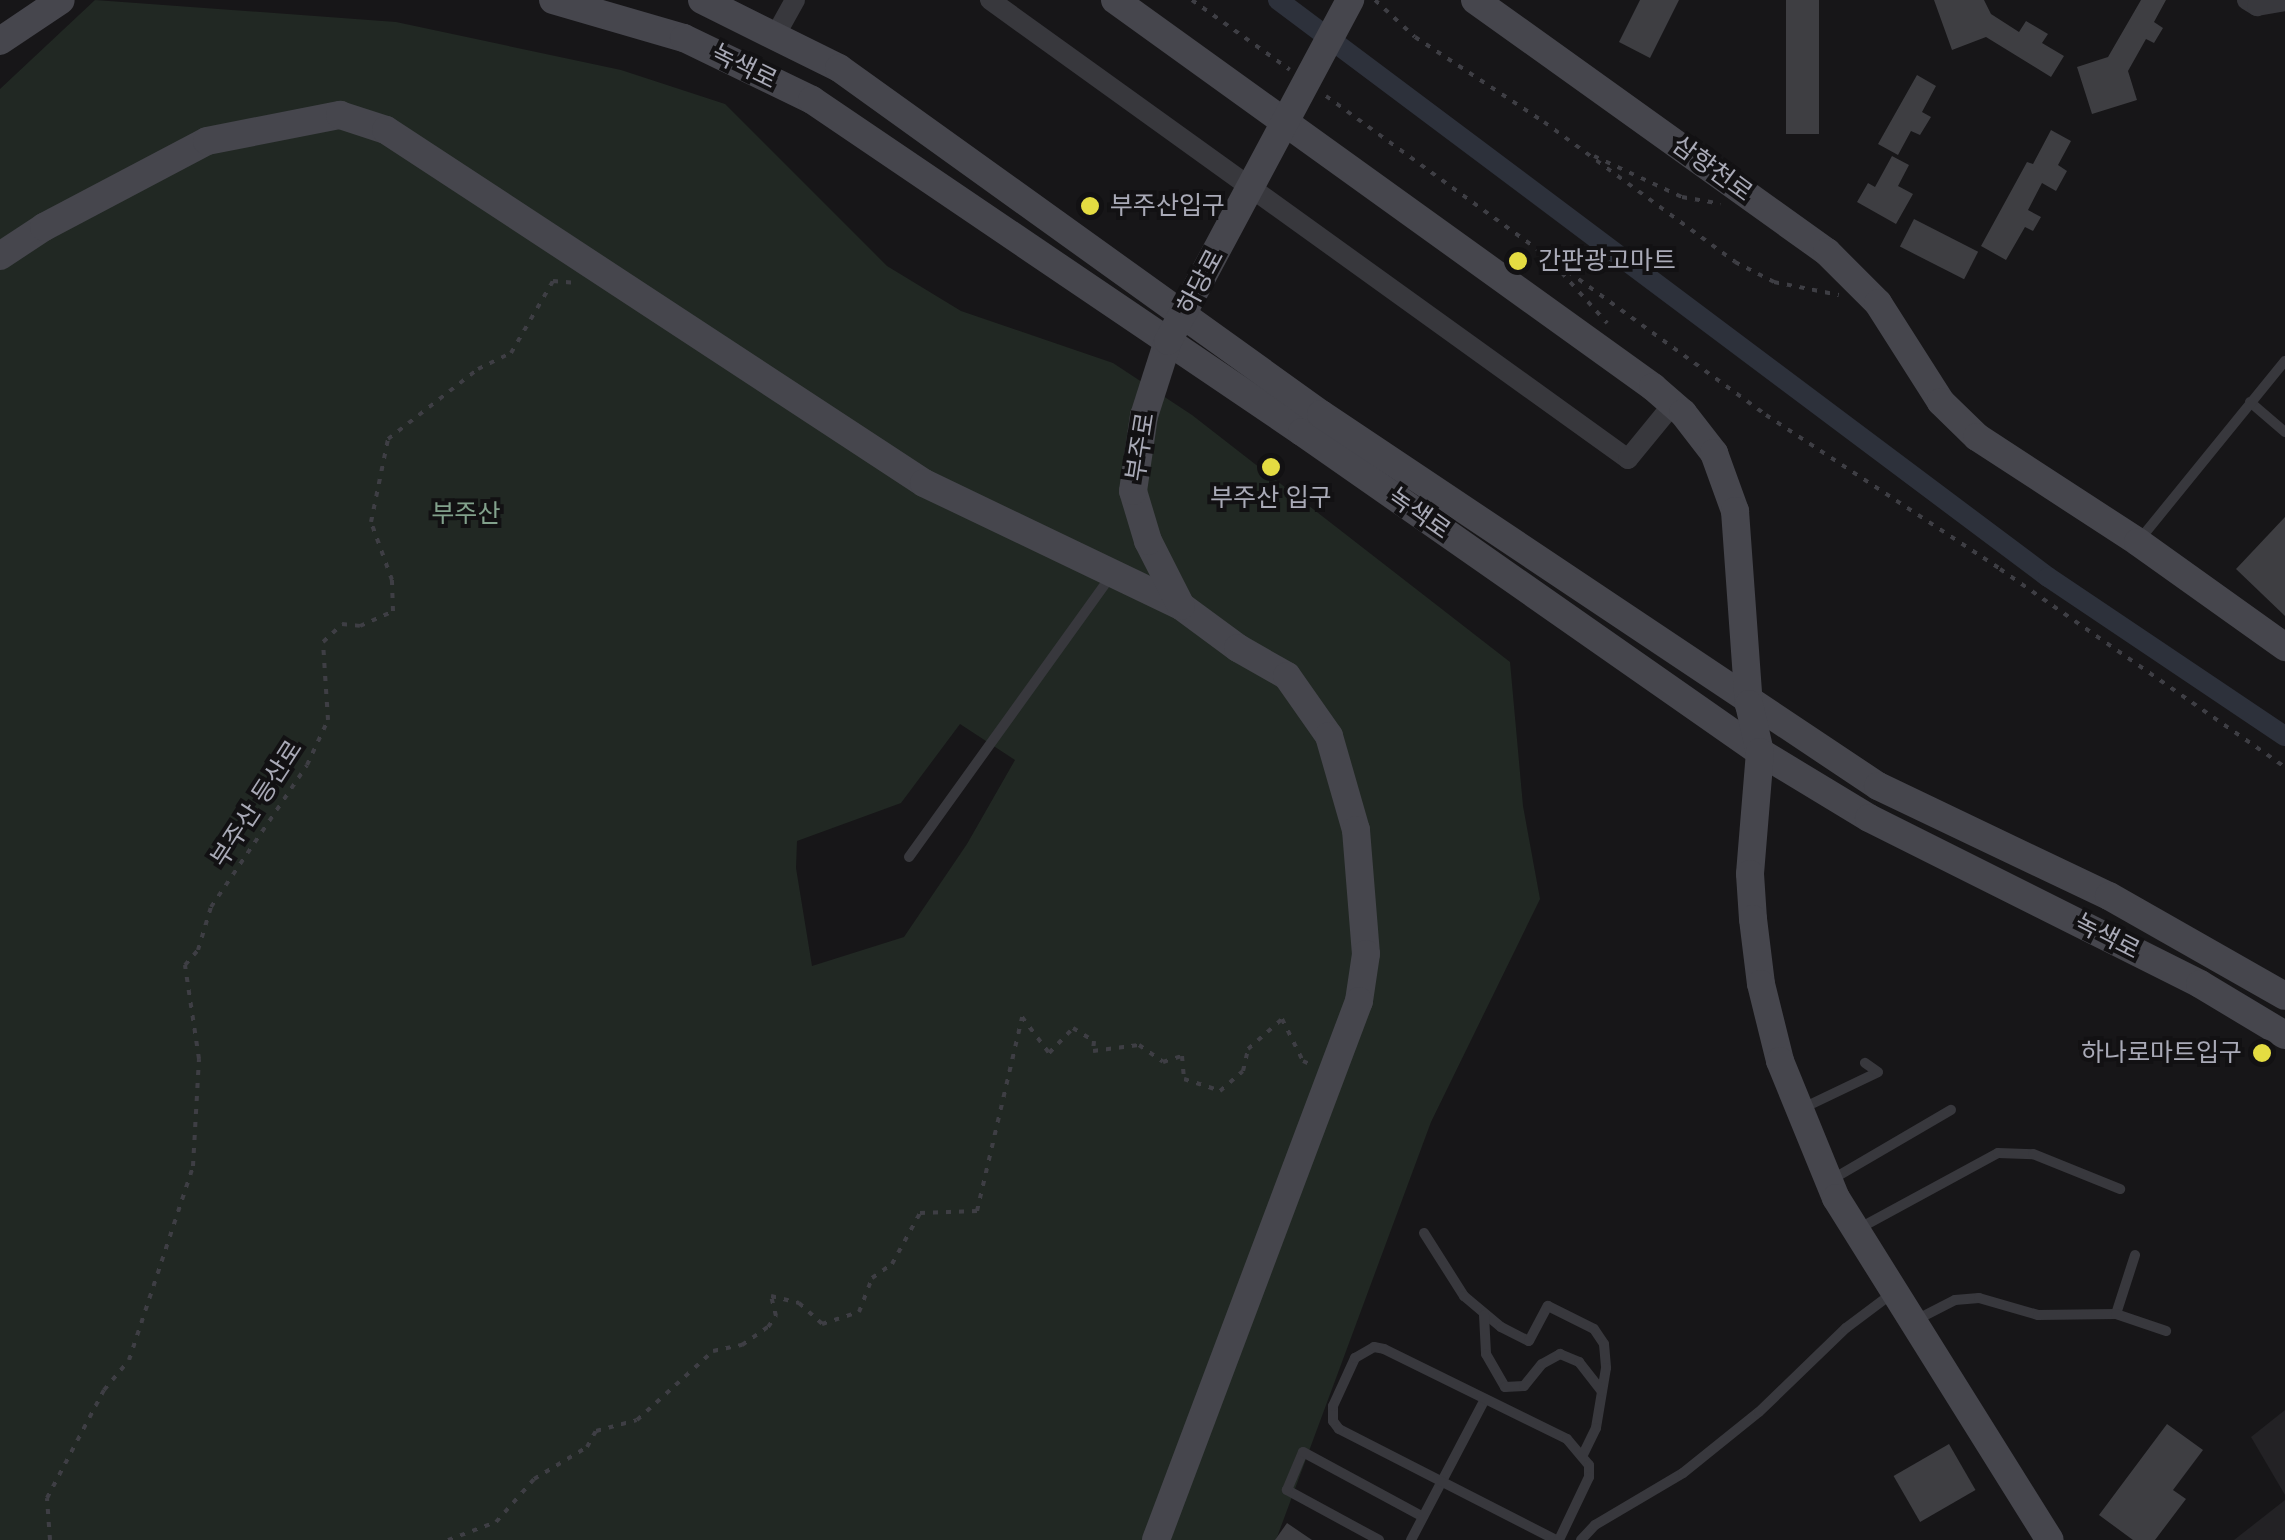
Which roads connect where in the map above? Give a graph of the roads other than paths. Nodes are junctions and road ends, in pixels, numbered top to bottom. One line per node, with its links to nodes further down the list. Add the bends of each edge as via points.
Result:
1 (61, 0): 12 (street)
2 (553, 0): 17 (street, 녹색로, via 684,38 812,100)
3 (702, 0): 11 (street, 녹색로)
4 (795, 0): 11 (street)
5 (990, 0): 14 (street)
6 (1115, 0): 13 (street)
7 (1350, 0): 13 (street, 하당로)
8 (1476, 0): 22 (street, 삼향천로, via 1827,252 1878,303 1941,402 1977,438)
9 (2285, 1): 10 (street)
10 (2258, 2)
11 (776, 36): 16 (street, 녹색로, via 839,68)
12 (0, 41)
13 (1287, 121): 14 (street, 하당로); 20 (street)
14 (1251, 189): 16 (street, 하당로); 20 (street, via 1628,459)
15 (0, 256): 23 (street, via 207,141 340,115 386,130 924,483)
16 (1185, 314): 17 (street, 하당로); 26 (street, 녹색로)
17 (1168, 341): 24 (street, 부주로, via 1144,416 1133,492 1148,541); 27 (street, 녹색로)
18 (2285, 360): 19 (lane)
19 (2250, 402): 21 (lane); 22 (lane)
20 (1673, 404): 26 (street, via 1714,453 1735,512)
21 (2285, 432)
22 (2138, 542): 25 (street, 삼향천로)
23 (1113, 573): 24 (street); 28 (lane)
24 (1181, 606): 50 (street, via 1287,676 1329,736 1356,830 1366,954 1359,1001)
25 (2285, 647)
26 (1749, 704): 27 (street); 29 (street, 녹색로, via 1878,786 2109,896)
27 (1760, 752): 30 (street, 녹색로, via 1869,818 2200,984); 32 (street, via 1750,874 1754,920 1761,984)
28 (908, 857)
29 (2285, 996)
30 (2285, 1035)
31 (1865, 1063): 32 (lane, via 1878,1072)
32 (1799, 1110): 34 (street)
33 (1951, 1110): 34 (lane)
34 (1829, 1182): 36 (street)
35 (2120, 1189): 36 (lane, via 2033,1154 1998,1153)
36 (1856, 1230): 39 (street)
37 (1424, 1233): 41 (lane)
38 (2136, 1255): 40 (lane)
39 (1895, 1292): 42 (street); 54 (lane, via 1683,1473)
40 (2116, 1314): 42 (lane, via 2038,1316 1962,1298); 43 (lane)
41 (1484, 1315): 44 (lane, via 1486,1354 1505,1387 1524,1386 1560,1354 1579,1362); 44 (lane, via 1529,1341 1548,1306 1594,1330 1604,1344)
42 (1914, 1321): 55 (street)
43 (2166, 1331)
44 (1602, 1391): 46 (lane)
45 (1485, 1399): 46 (lane, via 1568,1439); 47 (lane); 47 (lane, via 1384,1349 1355,1358 1333,1421)
46 (1583, 1454): 53 (lane, via 1589,1477)
47 (1442, 1482): 48 (lane); 53 (lane)
48 (1423, 1517): 49 (lane, via 1303,1452 1286,1490); 52 (lane)
49 (1362, 1536): 51 (lane)
50 (1156, 1540)
51 (1379, 1540)
52 (1411, 1540)
53 (1558, 1540)
54 (1580, 1540)
55 (2050, 1540)

